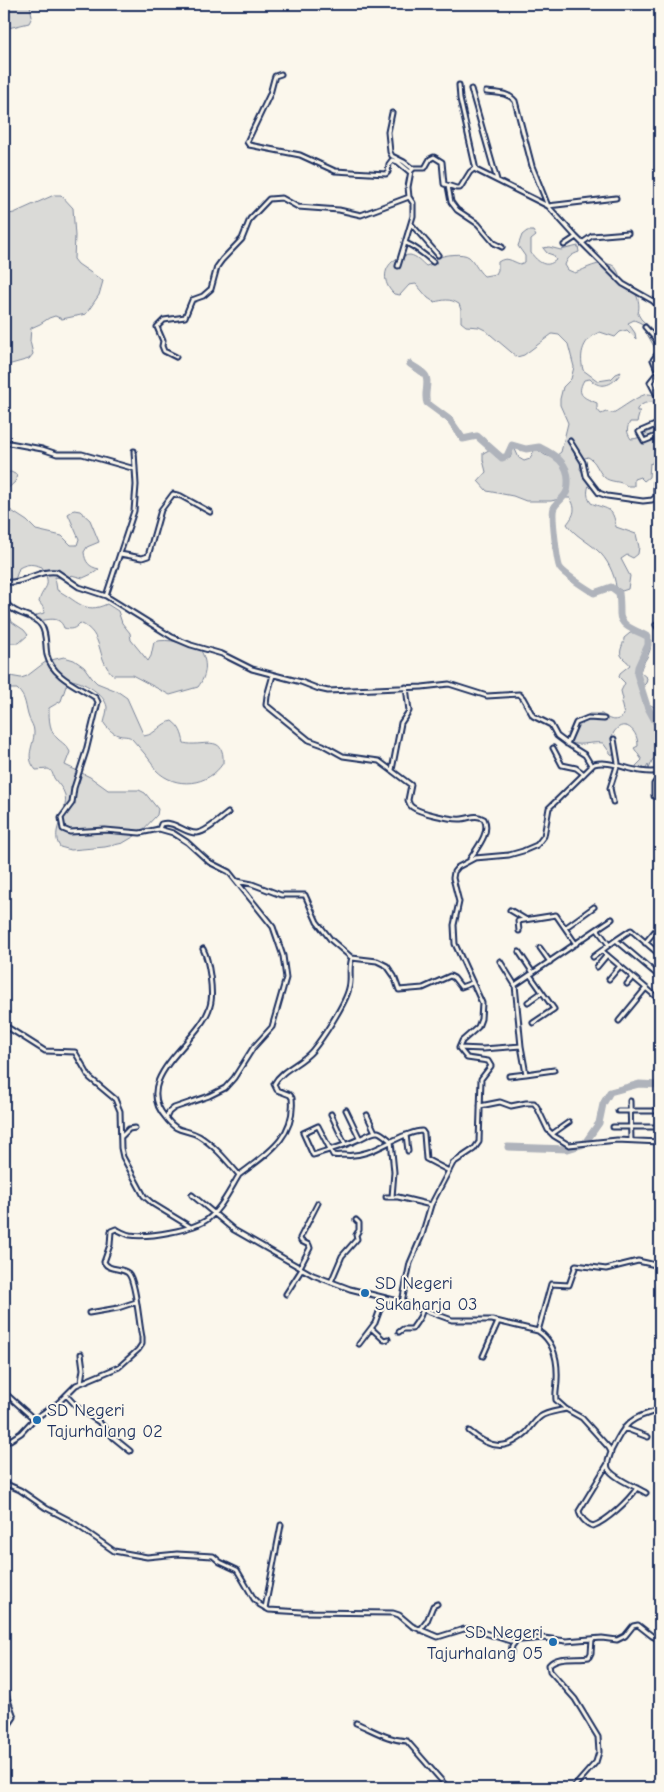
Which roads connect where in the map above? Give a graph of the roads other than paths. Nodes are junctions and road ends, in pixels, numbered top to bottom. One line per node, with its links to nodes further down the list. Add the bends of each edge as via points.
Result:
1 (281, 74): 6 (street, via 274,79 247,142 249,145 300,156 335,171 386,174 394,160)
2 (459, 85): 7 (street)
3 (471, 89): 8 (street)
4 (486, 92): 12 (street, via 503,93 515,101 532,166)
5 (392, 113): 6 (street, via 388,132 390,152)
6 (412, 170): 9 (street, via 425,168 432,158 438,158 443,166 444,184); 10 (street)
7 (476, 170): 8 (street); 9 (street, via 471,170 459,188)
8 (497, 180): 12 (street)
9 (448, 186): 19 (street, via 451,202 457,210 478,224 494,243)
10 (409, 197): 13 (street, via 414,208); 27 (street, via 361,215 298,207 282,198 269,200 250,219 242,240 222,260 211,289 192,300 186,317 166,319 158,325 162,348)
11 (616, 198): 12 (street)
12 (548, 206): 15 (street)
13 (411, 224): 16 (street); 20 (street)
14 (628, 233): 17 (street, via 592,236)
15 (576, 237): 17 (street); 18 (street)
16 (406, 242): 21 (street); 22 (street)
17 (582, 243): 23 (street, via 623,284)
18 (564, 245)
19 (502, 247)
20 (438, 255)
21 (433, 262)
22 (398, 266)
23 (660, 308)
24 (645, 327): 25 (street)
25 (660, 344)
26 (660, 350): 28 (street, via 653,360 658,372 650,382)
27 (176, 357)
28 (660, 401)
29 (660, 423): 30 (street, via 639,432 644,441)
30 (659, 435)
31 (570, 441): 36 (street, via 583,462 586,476 599,493 643,502)
32 (4, 442): 34 (street, via 57,454 82,454)
33 (134, 451): 34 (street)
34 (135, 469): 39 (street, via 134,511)
35 (660, 477): 36 (street, via 656,482)
36 (656, 497): 37 (street)
37 (660, 502)
38 (210, 512): 39 (street, via 172,494 159,516 148,556)
39 (120, 554): 41 (street)
40 (4, 582): 41 (street, via 12,583 54,571 79,587)
41 (106, 596): 47 (street, via 172,637)
42 (4, 599): 43 (street)
43 (6, 604): 44 (street); 61 (street, via 40,624 52,667 98,702 72,804 61,818 63,829 70,832 140,833)
44 (4, 611)
45 (656, 625): 46 (street)
46 (660, 630)
47 (273, 675): 48 (street, via 328,691); 55 (street, via 266,699 271,710 313,742 343,756 375,760)
48 (406, 687): 51 (street, via 449,684 488,696 519,694 533,716 551,724 557,736); 55 (street, via 409,711 401,723)
49 (604, 719): 51 (street, via 588,718 577,722)
50 (614, 739): 54 (street)
51 (568, 744): 53 (street, via 586,755)
52 (553, 748): 57 (street, via 562,765 576,768)
53 (592, 765): 54 (street); 57 (street)
54 (617, 766): 56 (street, via 641,772); 59 (street, via 610,788)
55 (392, 770): 62 (street, via 411,785 408,800 414,808 454,819 474,816 485,820 484,835)
56 (660, 771): 58 (street, via 654,784)
57 (584, 774): 62 (street, via 549,808 544,836 537,845 503,856 481,856)
58 (654, 796)
59 (614, 802)
60 (228, 813): 61 (street, via 200,832 189,832 169,823)
61 (159, 829): 63 (street, via 182,838)
62 (470, 860): 92 (street, via 458,867 453,875 459,902 454,934 456,949)
63 (237, 881): 83 (street, via 258,885 281,896 305,895 317,922 331,940); 115 (street, via 268,919 277,938 286,978 277,1014 269,1030 228,1085 215,1094 174,1108)
64 (594, 907): 69 (street)
65 (510, 910): 66 (street)
66 (526, 919): 69 (street, via 556,914); 71 (street, via 518,920)
67 (612, 919): 70 (street)
68 (659, 926): 73 (street)
69 (564, 928): 74 (street)
70 (597, 929): 74 (street); 75 (street)
71 (519, 931)
72 (616, 940): 73 (street, via 631,930); 75 (street); 90 (street)
73 (645, 943): 80 (street)
74 (576, 944): 85 (street)
75 (609, 945): 78 (street)
76 (540, 948): 85 (street)
77 (203, 949): 115 (street, via 211,1005 157,1082 156,1100)
78 (602, 951): 81 (street); 82 (street)
79 (519, 952): 88 (street)
80 (660, 953)
81 (607, 955): 86 (street); 87 (street)
82 (593, 957)
83 (352, 958): 92 (street, via 388,966 400,990 423,988 450,976 461,987); 133 (street, via 350,985 342,1005 310,1054 284,1072 274,1084 276,1089 292,1098 292,1113 285,1134 279,1143)
84 (500, 961): 94 (street)
85 (550, 962): 88 (street)
86 (620, 966): 89 (street); 91 (street)
87 (597, 967)
88 (532, 974): 94 (street); 96 (street)
89 (633, 977): 93 (street); 95 (street)
90 (660, 977)
91 (609, 979)
92 (472, 983): 103 (street, via 482,1003 481,1019)
93 (627, 984)
94 (515, 986): 102 (street)
95 (646, 988): 97 (street); 99 (street)
96 (542, 992): 98 (street); 100 (street, via 554,1009)
97 (660, 1000)
98 (528, 1002)
99 (619, 1021)
100 (533, 1023)
101 (4, 1025): 124 (street, via 45,1051 75,1052 90,1078 115,1099 120,1112)
102 (521, 1046): 103 (street, via 483,1050); 105 (street)
103 (459, 1048): 108 (street, via 467,1058 491,1064 481,1077)
104 (554, 1070): 105 (street)
105 (526, 1074): 106 (street)
106 (510, 1076)
107 (630, 1101): 111 (street)
108 (480, 1106): 122 (street, via 500,1102 511,1106 532,1103); 132 (street, via 478,1144 453,1163)
109 (346, 1110): 125 (street)
110 (618, 1110): 111 (street)
111 (630, 1110): 112 (street); 118 (street)
112 (660, 1111)
113 (331, 1114): 129 (street)
114 (367, 1115): 121 (street)
115 (166, 1118): 133 (street, via 176,1128 197,1135 206,1142)
116 (569, 1122): 122 (street)
117 (613, 1127): 118 (street)
118 (631, 1127): 119 (street); 126 (street)
119 (656, 1127)
120 (135, 1128): 124 (street)
121 (375, 1132): 125 (street); 127 (street)
122 (552, 1134): 126 (street, via 566,1145)
123 (406, 1135): 127 (street); 131 (street); 132 (street, via 424,1132 426,1159)
124 (121, 1137): 141 (street, via 126,1163 144,1196)
125 (360, 1139): 129 (street)
126 (630, 1140): 128 (street)
127 (391, 1141): 130 (street, via 368,1153 350,1157 335,1156); 136 (street)
128 (660, 1142)
129 (345, 1144): 130 (street)
130 (329, 1150): 130 (street, via 313,1155 303,1133 318,1126)
131 (408, 1151)
132 (449, 1171): 138 (street)
133 (239, 1175): 139 (street)
134 (192, 1195): 139 (street)
135 (386, 1197): 136 (street)
136 (392, 1197): 138 (street)
137 (318, 1203): 143 (street, via 300,1238 310,1248)
138 (431, 1205): 148 (street, via 410,1263)
139 (213, 1214): 141 (street); 143 (street, via 234,1230)
140 (356, 1220): 144 (street, via 359,1223 357,1239 342,1256)
141 (190, 1227): 147 (street, via 138,1236 112,1230 104,1262 107,1267 131,1276)
142 (660, 1266): 153 (street, via 638,1261 606,1269 576,1265 569,1284 551,1284)
143 (301, 1268): 144 (street); 145 (street)
144 (331, 1282): 146 (street)
145 (286, 1294)
146 (386, 1298): 148 (street); 152 (street)
147 (136, 1302): 150 (street); 159 (street, via 142,1341 138,1350 115,1369)
148 (402, 1302): 149 (street)
149 (423, 1309): 151 (street, via 452,1320); 154 (street, via 420,1320 412,1329)
150 (89, 1313)
151 (498, 1322): 153 (street); 158 (street)
152 (372, 1328): 155 (street, via 384,1340); 156 (street)
153 (538, 1331): 162 (street, via 547,1338 554,1351 557,1370 555,1397)
154 (399, 1332)
155 (388, 1339)
156 (359, 1344)
157 (81, 1354): 159 (street)
158 (483, 1356)
159 (81, 1382): 161 (street)
160 (4, 1392): 164 (street)
161 (66, 1395): 164 (street); 169 (street)
162 (566, 1409): 166 (street, via 541,1416 520,1438 508,1445 490,1444); 170 (street, via 582,1418)
163 (660, 1410): 165 (street, via 633,1420)
164 (34, 1419): 168 (street)
165 (624, 1428): 167 (street); 170 (street)
166 (469, 1431)
167 (648, 1437)
168 (4, 1444)
169 (130, 1451)
170 (611, 1452): 171 (street)
171 (607, 1465): 173 (street, via 609,1471); 173 (street, via 579,1511 589,1525 599,1524 615,1513)
172 (4, 1483): 177 (street, via 82,1528 114,1551 147,1557 176,1554 213,1556 237,1570 254,1599)
173 (637, 1488): 174 (street)
174 (646, 1493)
175 (281, 1524): 177 (street)
176 (437, 1604): 178 (street)
177 (265, 1608): 178 (street, via 287,1612 393,1613)
178 (420, 1630): 181 (street, via 438,1636 472,1629)
179 (592, 1639): 180 (street, via 620,1639 638,1625); 181 (street); 187 (street, via 589,1657 558,1659 549,1668 575,1699 598,1738 596,1762)
180 (660, 1640)
181 (516, 1641): 182 (street)
182 (511, 1653)
183 (4, 1689): 185 (street, via 14,1718)
184 (356, 1722): 186 (street, via 384,1737 408,1742)
185 (4, 1732)
186 (448, 1788)
187 (574, 1788)

